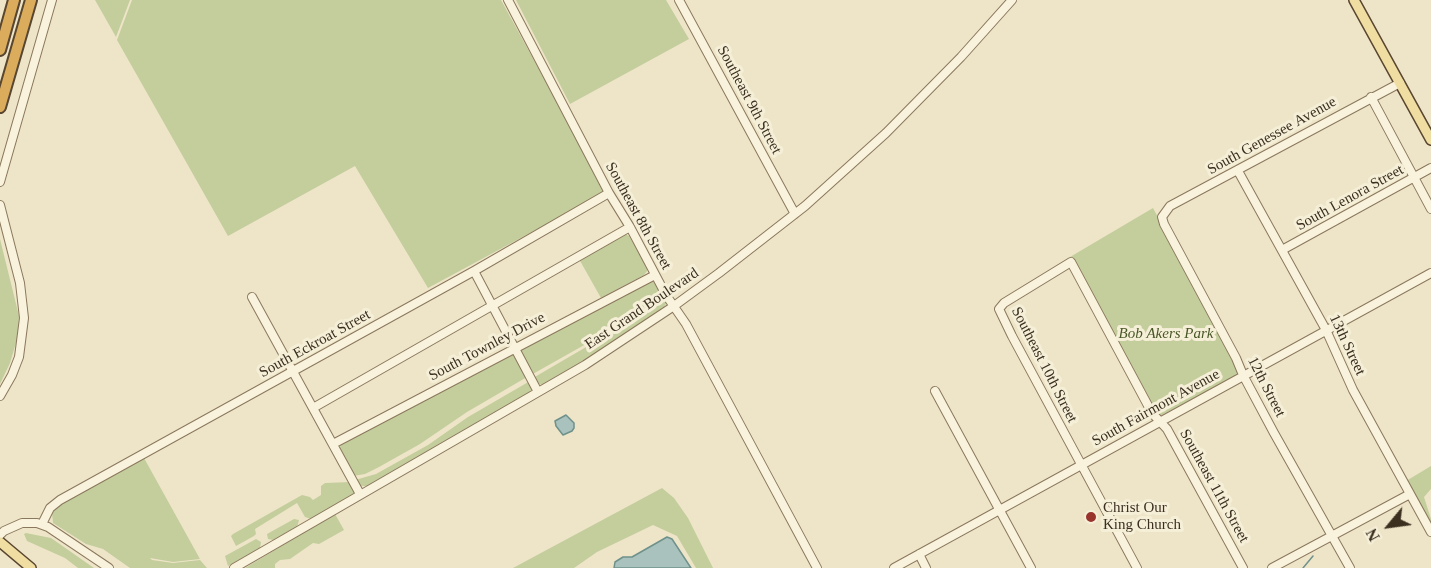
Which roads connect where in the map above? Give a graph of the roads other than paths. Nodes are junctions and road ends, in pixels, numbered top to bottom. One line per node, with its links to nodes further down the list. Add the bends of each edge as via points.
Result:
1 (14, 0): 8 (highway)
2 (31, 0): 11 (highway)
3 (52, 0): 16 (street)
4 (508, 0): 17 (street, Southeast 8th Street)
5 (679, 0): 20 (street, Southeast 9th Street)
6 (1011, 0): 20 (street, East Grand Boulevard, via 914,105)
7 (1354, 0): 9 (main road)
8 (0, 50)
9 (1400, 83): 10 (street, South Genessee Avenue); 12 (main road)
10 (1371, 97): 14 (street, South Genessee Avenue); 15 (street)
11 (0, 107)
12 (1431, 140)
13 (1431, 168): 15 (street, South Lenora Street)
14 (1238, 171): 21 (street, South Genessee Avenue, via 1170,206); 23 (street, 13th Street)
15 (1413, 178): 19 (street); 23 (street, South Lenora Street)
16 (0, 182)
17 (609, 193): 22 (street, Southeast 8th Street); 25 (street, South Eckroat Street)
18 (0, 205): 37 (street, via 20,283 24,318 19,357)
19 (1431, 209)
20 (795, 214): 30 (street, East Grand Boulevard)
21 (1162, 217): 34 (street, 12th Street)
22 (630, 227): 27 (street, Southeast 8th Street); 29 (street)
23 (1282, 250): 31 (street, 13th Street)
24 (1071, 262): 39 (street, Southeast 11th Street, via 1152,413); 41 (street, Southeast 10th Street, via 999,309)
25 (474, 271): 29 (street); 33 (street, South Eckroat Street)
26 (1431, 273): 31 (street, South Fairmont Avenue)
27 (655, 274): 30 (street, Southeast 8th Street); 32 (street, South Townley Drive)
28 (252, 297): 33 (street)
29 (492, 306): 32 (street); 38 (street)
30 (674, 306): 36 (street, East Grand Boulevard); 54 (street, Southeast 8th Street)
31 (1326, 330): 34 (street, South Fairmont Avenue); 42 (street, 13th Street, via 1353,390)
32 (515, 348): 36 (street); 40 (street, South Townley Drive)
33 (292, 372): 38 (street); 45 (street, South Eckroat Street, via 60,500 50,508)
34 (1243, 375): 39 (street, South Fairmont Avenue); 48 (street, 12th Street)
35 (935, 391): 44 (street)
36 (538, 392): 43 (street, East Grand Boulevard)
37 (0, 396)
38 (313, 408): 40 (street)
39 (1160, 421): 41 (street, South Fairmont Avenue); 59 (street, Southeast 11th Street)
40 (333, 444): 43 (street)
41 (1080, 466): 44 (street, South Fairmont Avenue); 58 (street, Southeast 10th Street)
42 (1410, 494): 46 (street, 13th Street); 48 (street)
43 (360, 495): 53 (street, East Grand Boulevard)
44 (999, 509): 50 (street, South Fairmont Avenue); 57 (street)
45 (42, 524): 47 (street, via 22,523); 52 (street)
46 (1431, 532)
47 (0, 535)
48 (1333, 536): 60 (street); 61 (street, 12th Street)
49 (0, 542): 51 (main road)
50 (919, 554): 55 (street, South Fairmont Avenue); 56 (street)
51 (32, 568)
52 (109, 568)
53 (234, 568)
54 (817, 568)
55 (894, 568)
56 (926, 568)
57 (1031, 568)
58 (1137, 568)
59 (1243, 568)
60 (1272, 568)
61 (1350, 568)

